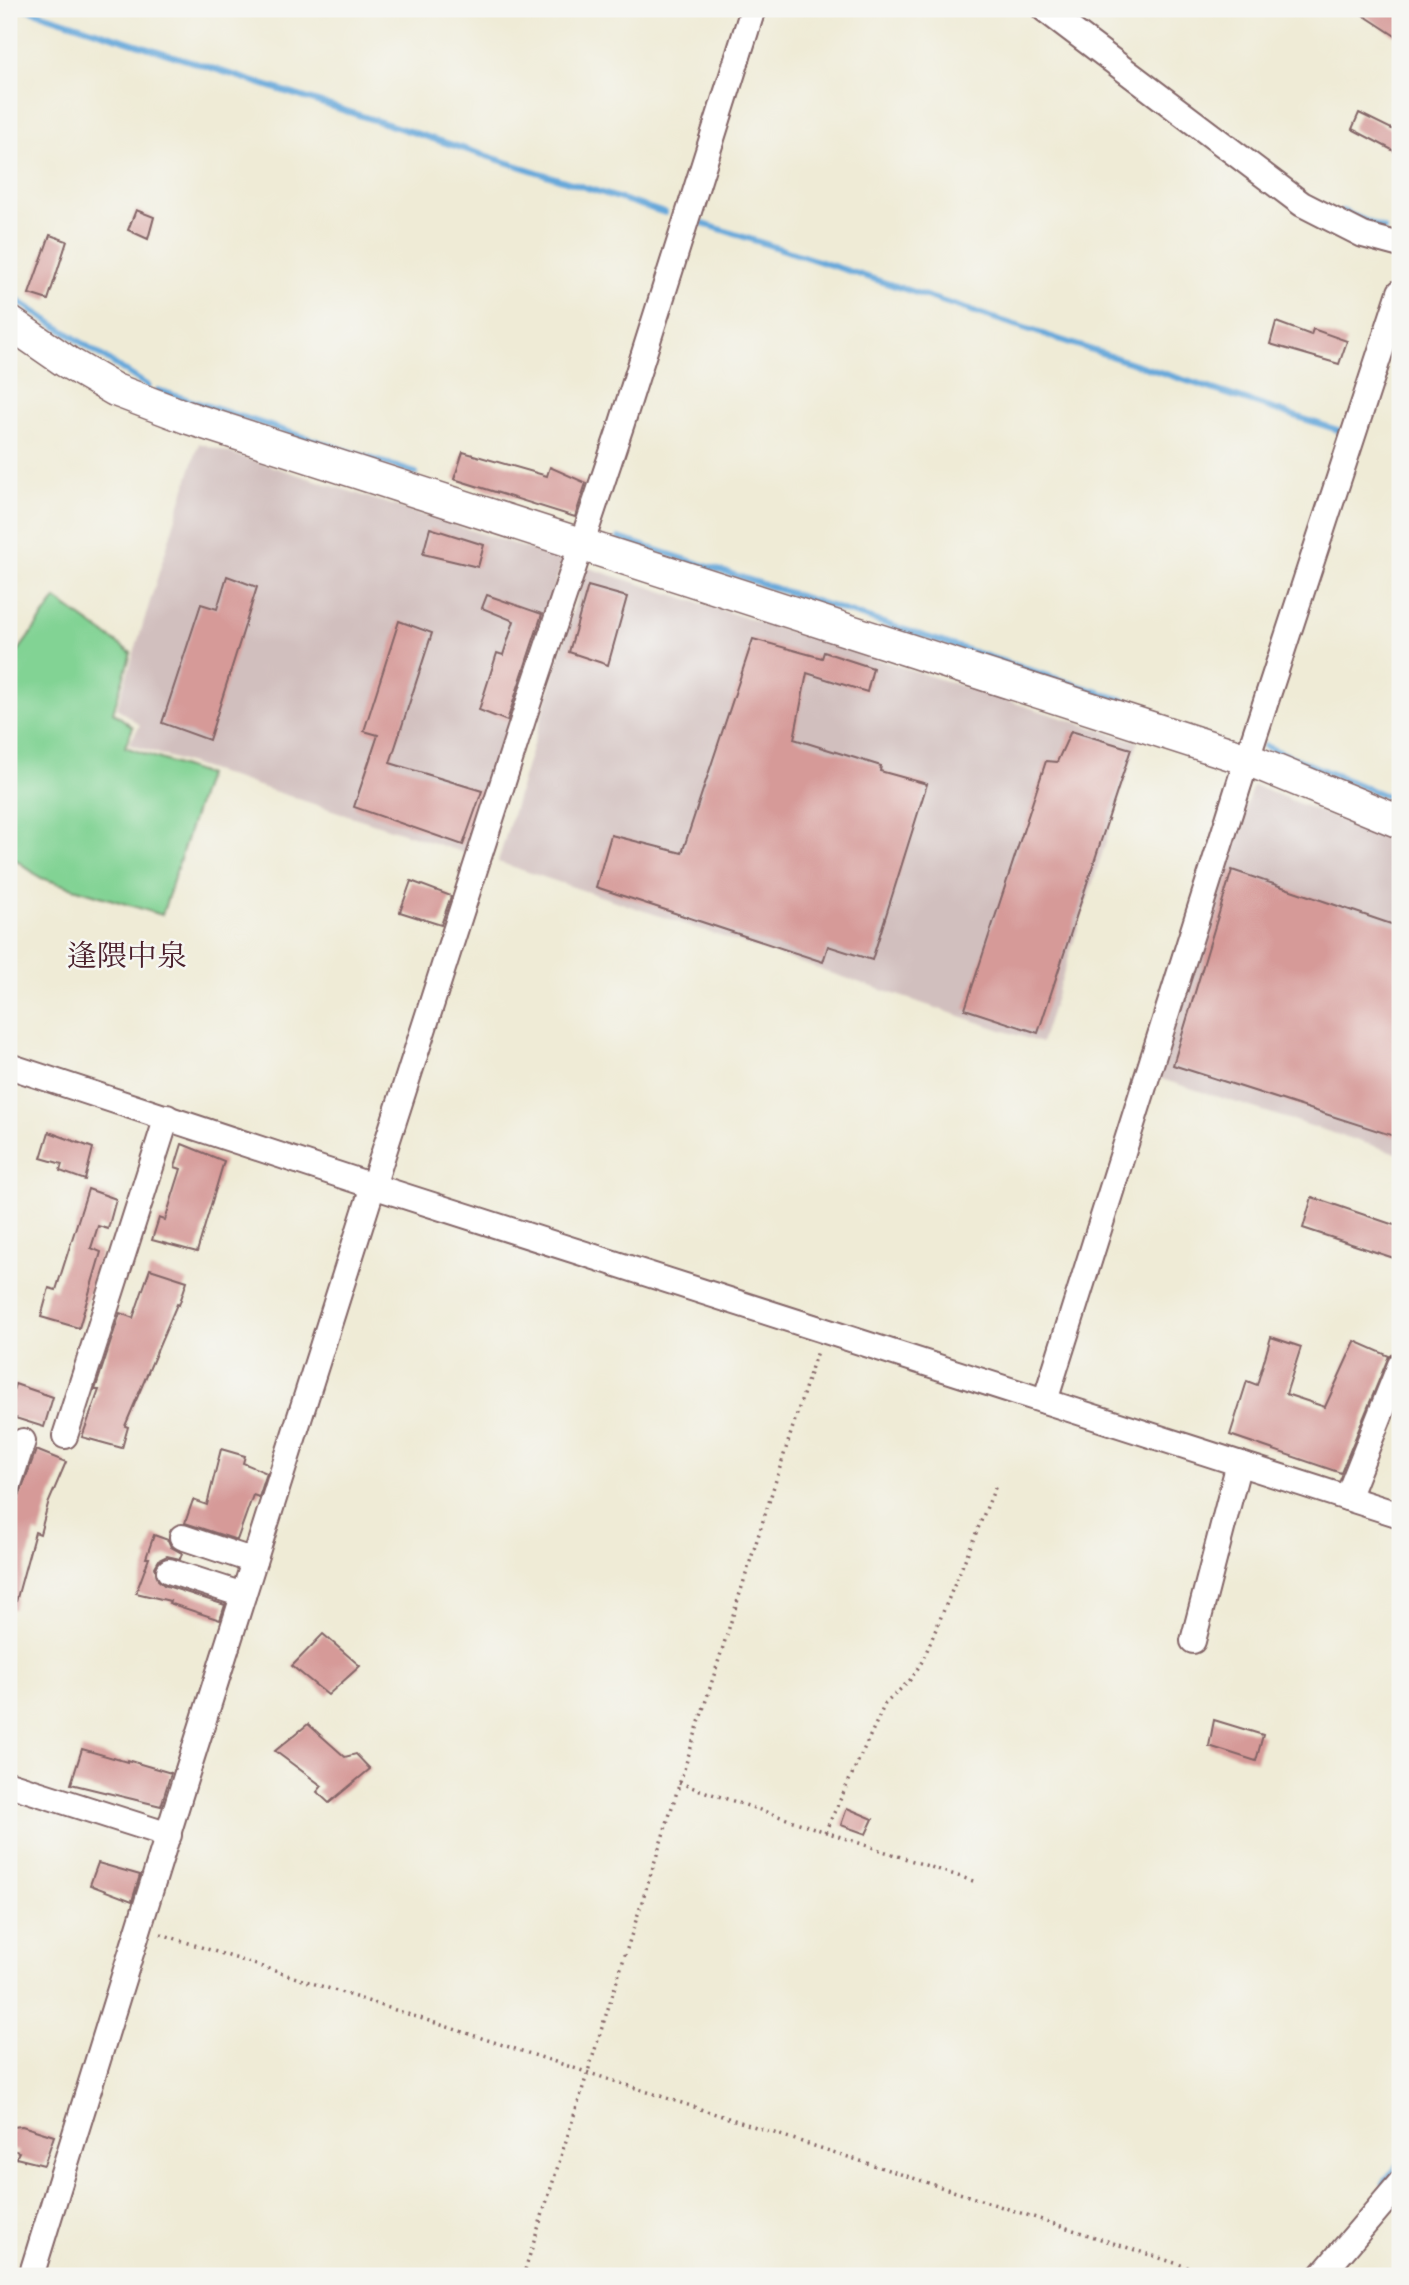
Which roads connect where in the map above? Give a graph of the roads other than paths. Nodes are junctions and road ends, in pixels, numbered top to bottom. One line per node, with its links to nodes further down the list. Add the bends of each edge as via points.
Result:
1 (753, 9): 6 (street)
2 (1044, 9): 3 (street, via 1302,204 1363,235)
3 (1400, 245)
4 (1400, 292): 7 (street)
5 (9, 322): 6 (street, via 115,390 186,417)
6 (581, 543): 7 (street); 11 (street)
7 (1247, 759): 8 (street); 13 (street)
8 (1400, 822)
9 (9, 1066): 10 (street)
10 (167, 1117): 11 (street); 14 (street)
11 (373, 1186): 13 (street); 21 (street)
12 (1400, 1365): 18 (street)
13 (1045, 1401): 16 (street)
14 (65, 1436)
15 (23, 1441): 17 (street)
16 (1239, 1463): 18 (street); 24 (street)
17 (9, 1484)
18 (1347, 1498): 19 (street)
19 (1400, 1515)
20 (181, 1537): 21 (street)
21 (254, 1561): 23 (street)
22 (169, 1571): 23 (street)
23 (243, 1595): 26 (street)
24 (1193, 1641)
25 (9, 1784): 26 (street)
26 (169, 1835): 28 (street)
27 (1400, 2183): 29 (street)
28 (32, 2276)
29 (1321, 2276)

